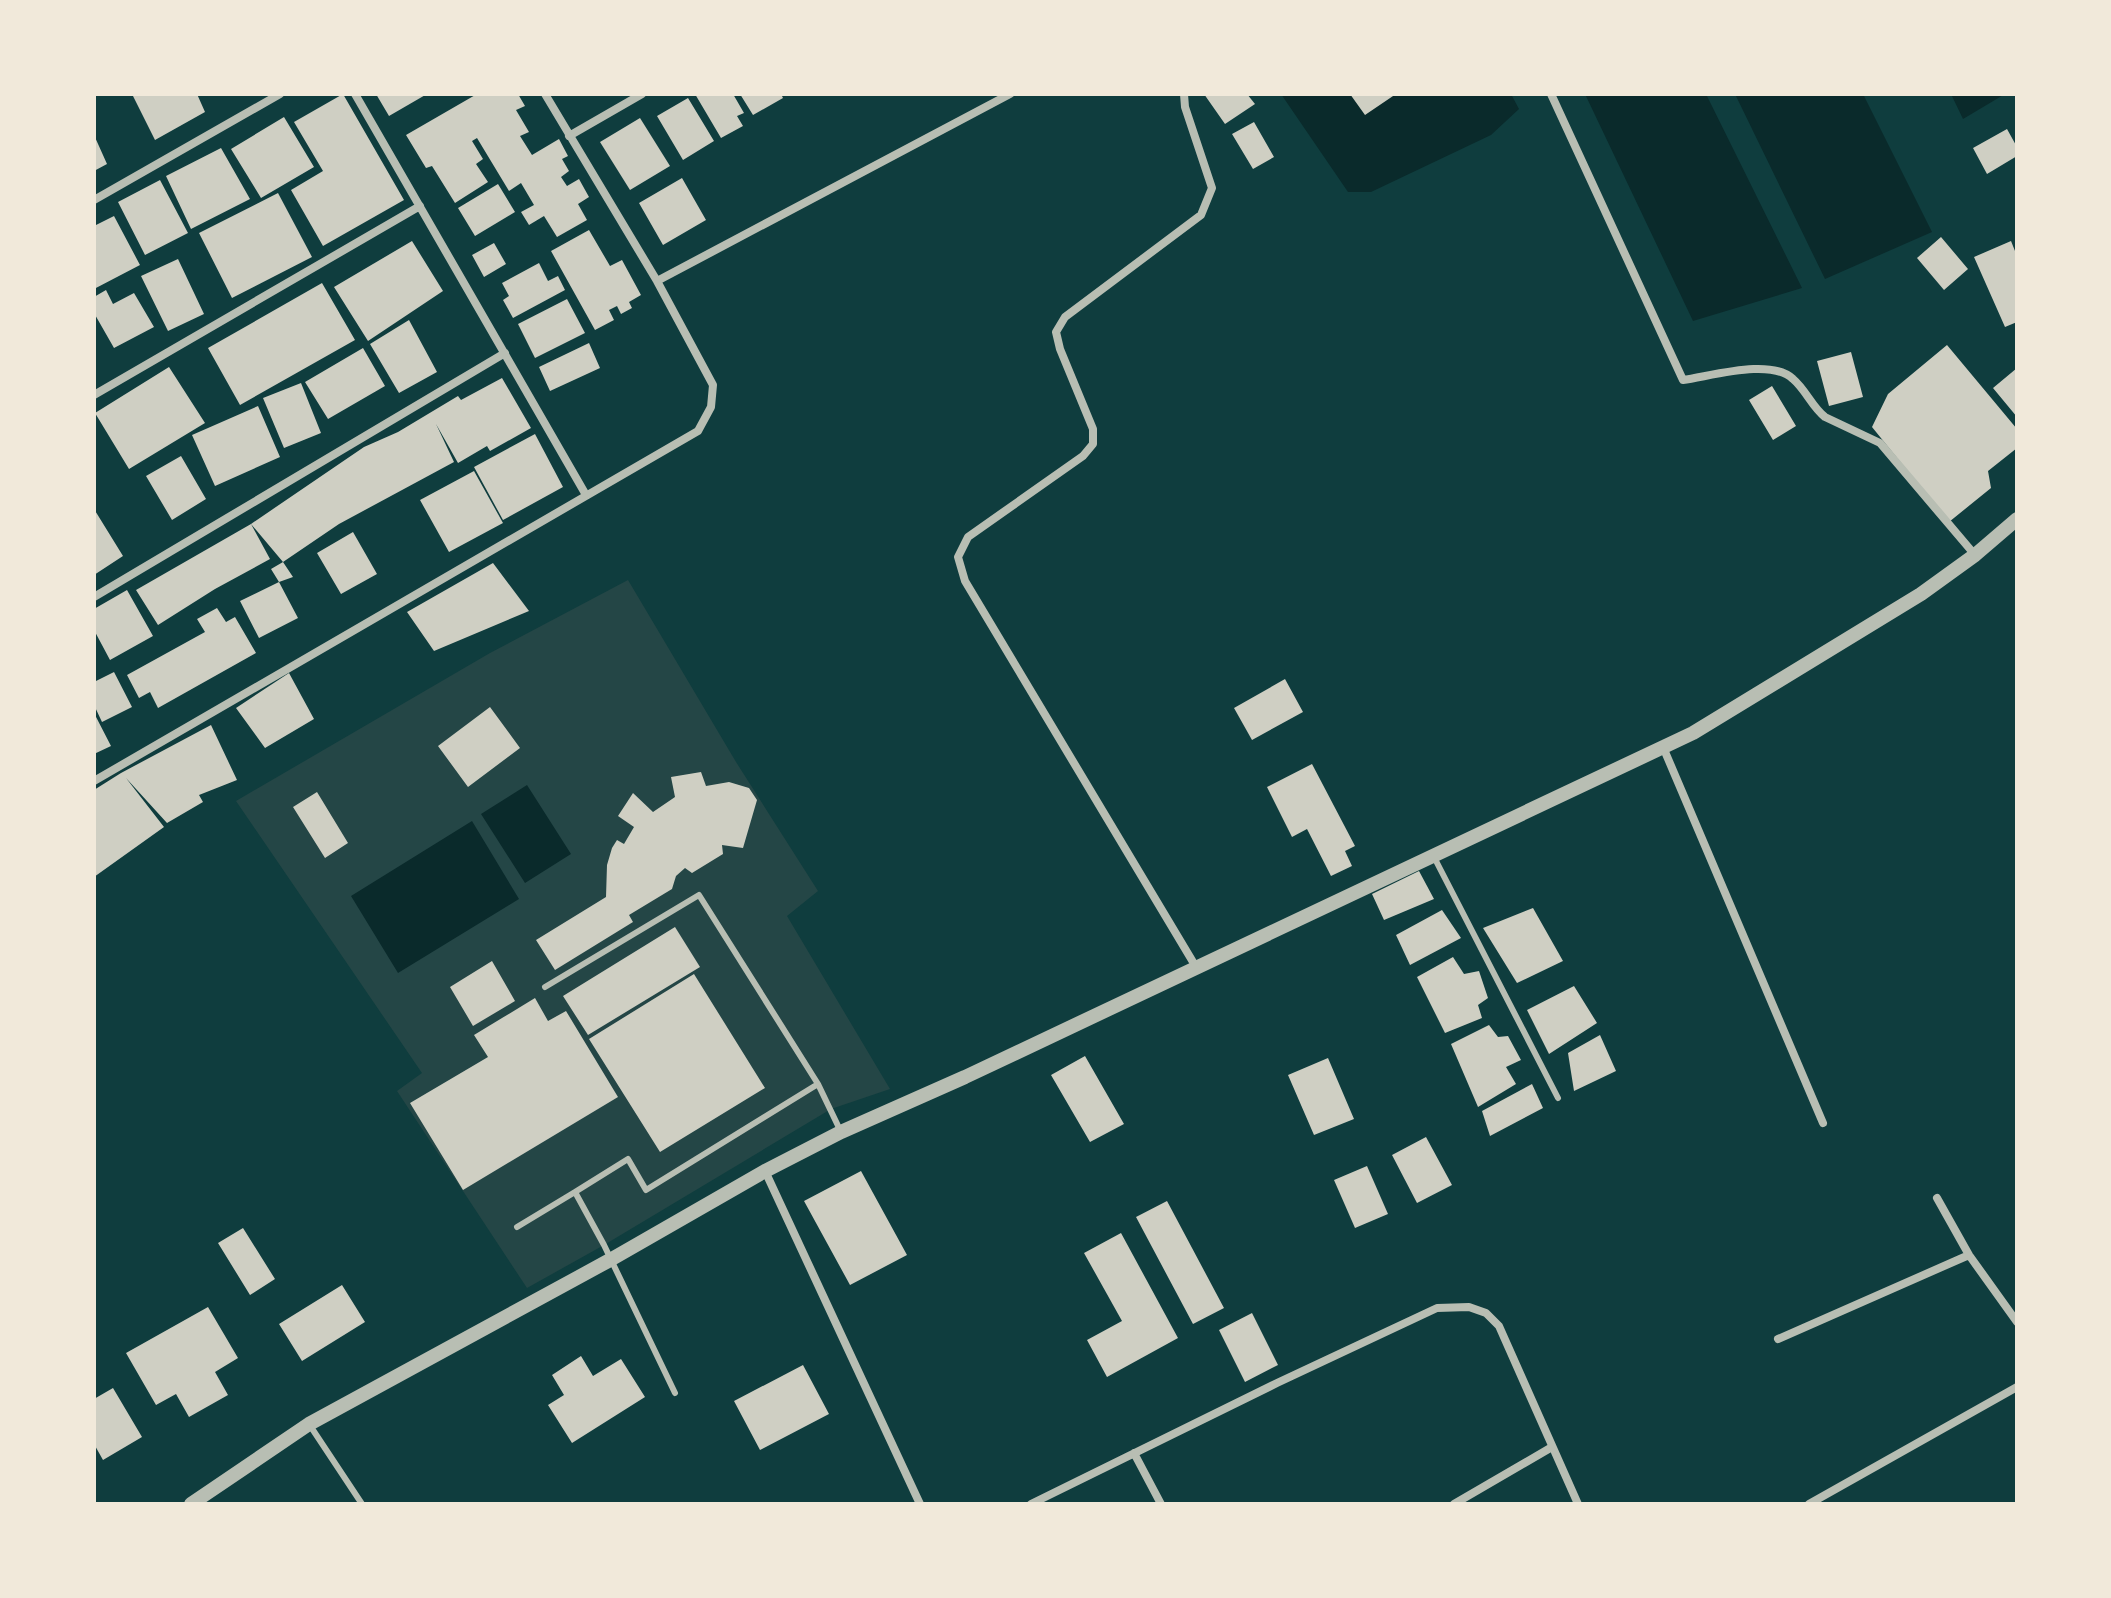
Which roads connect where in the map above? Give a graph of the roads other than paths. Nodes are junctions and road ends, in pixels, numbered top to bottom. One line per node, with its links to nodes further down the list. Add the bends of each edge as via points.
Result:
1 (280, 94): 9 (street)
2 (355, 94): 10 (street)
3 (545, 94): 8 (street)
4 (642, 94): 8 (street)
5 (1010, 94): 11 (street)
6 (1184, 94): 21 (street, via 1212,188 1201,215 1065,317 1056,332 1093,429 1093,444 968,537 958,557 965,581)
7 (1551, 94): 16 (street, via 1683,380 1780,370 1825,417 1880,443)
8 (569, 136): 11 (street)
9 (94, 200)
10 (420, 206): 12 (street); 13 (street)
11 (657, 281): 14 (street, via 713,385 711,407 698,431)
12 (505, 353): 14 (street); 17 (street)
13 (94, 395)
14 (586, 495): 19 (street)
15 (2017, 519): 16 (street)
16 (1975, 555): 18 (street, via 1921,594)
17 (94, 597)
18 (1663, 747): 20 (street); 25 (street)
19 (94, 781)
20 (1434, 857): 21 (street); 24 (lane)
21 (1196, 967): 26 (street)
22 (545, 987): 23 (lane, via 699,895)
23 (818, 1084): 26 (lane); 28 (lane, via 646,1190 628,1159)
24 (1558, 1098)
25 (1823, 1123)
26 (841, 1132): 27 (street)
27 (765, 1171): 32 (street); 43 (street)
28 (575, 1192): 30 (lane); 32 (lane)
29 (1937, 1198): 31 (street)
30 (517, 1227)
31 (1969, 1255): 33 (street); 34 (street)
32 (610, 1260): 36 (lane); 37 (street)
33 (2017, 1322)
34 (1778, 1339)
35 (2017, 1387): 48 (street)
36 (675, 1393)
37 (309, 1424): 40 (street); 42 (lane)
38 (1552, 1447): 39 (street, via 1499,1326 1486,1313 1469,1307 1437,1308); 46 (street); 47 (street)
39 (1134, 1453): 44 (street); 45 (street)
40 (209, 1499): 41 (street)
41 (191, 1504)
42 (362, 1504)
43 (920, 1504)
44 (1031, 1504)
45 (1161, 1504)
46 (1454, 1504)
47 (1578, 1504)
48 (1809, 1504)

